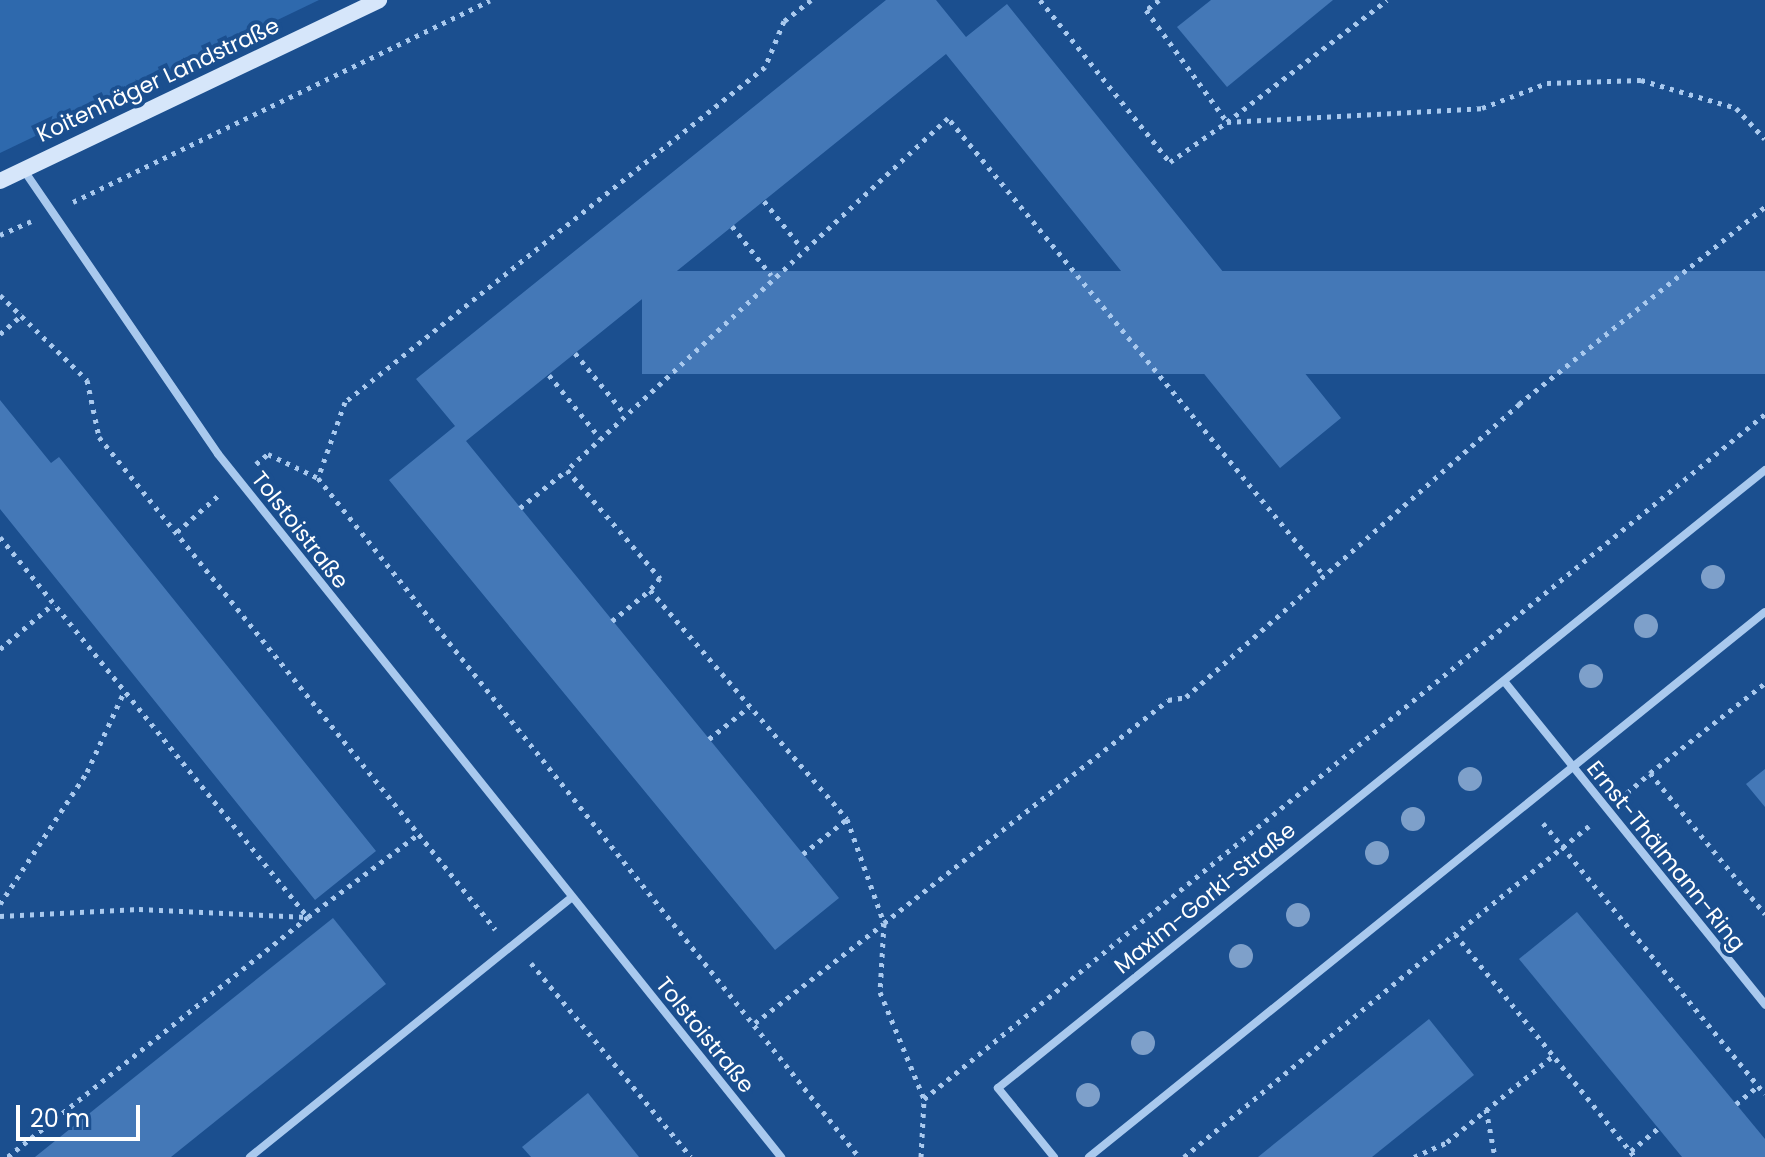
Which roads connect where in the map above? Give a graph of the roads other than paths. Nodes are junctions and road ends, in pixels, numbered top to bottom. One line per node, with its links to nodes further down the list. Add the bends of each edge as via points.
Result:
1 (379, 0): 2 (main road, Koitenhäger Landstraße)
2 (23, 169): 3 (main road, Koitenhäger Landstraße); 8 (street, Tolstoistraße, via 218,454)
3 (0, 181)
4 (1765, 470): 6 (street, Maxim-Gorki-Straße)
5 (1765, 612): 7 (street)
6 (1504, 681): 7 (street); 12 (street, Maxim-Gorki-Straße, via 998,1088)
7 (1570, 766): 9 (street, Ernst-Thälmann-Ring); 13 (street)
8 (570, 899): 10 (street); 11 (street, Tolstoistraße)
9 (1765, 1005)
10 (250, 1157)
11 (781, 1157)
12 (1054, 1157)
13 (1089, 1157)

